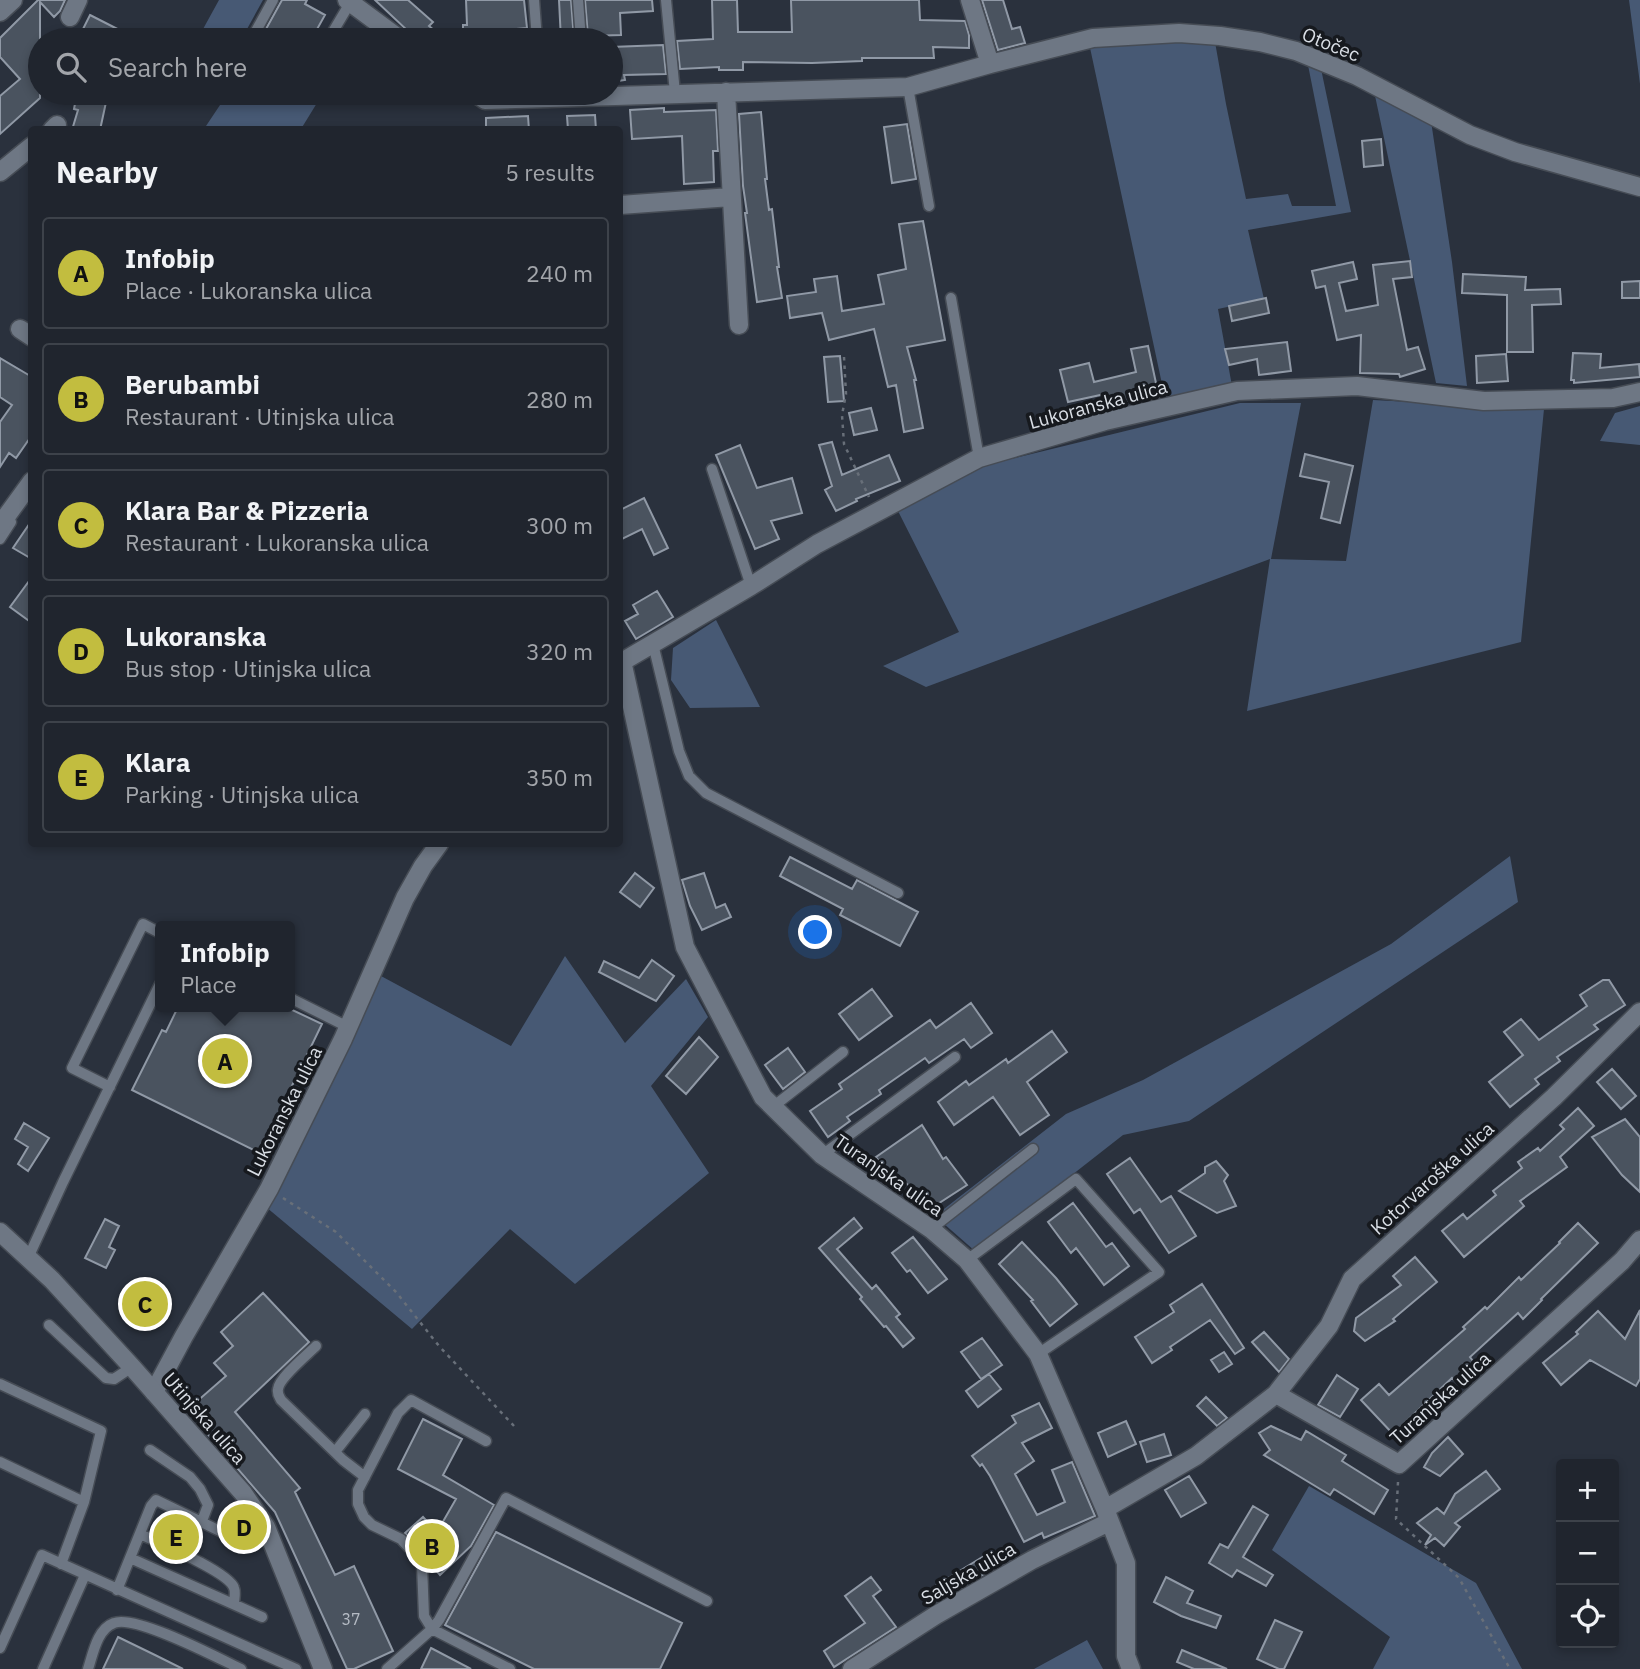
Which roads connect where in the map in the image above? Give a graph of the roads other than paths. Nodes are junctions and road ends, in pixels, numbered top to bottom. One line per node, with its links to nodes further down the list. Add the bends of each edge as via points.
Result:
1 (13, 0): 9 (street)
2 (78, 0): 10 (street)
3 (273, 0): 11 (lane)
4 (534, 0): 14 (lane)
5 (578, 0): 15 (lane)
6 (666, 0): 19 (lane)
7 (970, 0): 16 (street)
8 (349, 1): 12 (lane); 13 (street)
9 (0, 12)
10 (70, 18)
11 (258, 28)
12 (334, 28)
13 (385, 28)
14 (536, 28)
15 (580, 28)
16 (990, 64): 17 (street, Otočec); 23 (street, Otočec, via 1093,38 1137,34 1179,33 1260,43 1296,51 1345,71 1471,135 1515,152)
17 (908, 87): 18 (street, Otočec); 26 (lane)
18 (726, 92): 19 (street, Otočec); 24 (street)
19 (675, 93): 20 (street, Otočec)
20 (623, 94)
21 (28, 149): 22 (street)
22 (0, 172)
23 (1640, 187)
24 (731, 197): 25 (street); 28 (street)
25 (623, 205)
26 (929, 206)
27 (951, 298): 30 (lane)
28 (739, 325)
29 (1640, 392): 30 (street, Lukoranska ulica, via 1613,398 1484,401 1357,386 1237,391 1105,421)
30 (979, 458): 36 (street, Lukoranska ulica, via 817,544)
31 (712, 470): 36 (lane)
32 (28, 487): 34 (street)
33 (28, 499): 35 (lane)
34 (0, 526)
35 (0, 539)
36 (751, 586): 37 (street, Lukoranska ulica)
37 (653, 644): 38 (street, Lukoranska ulica); 41 (lane, via 689,776 706,793)
38 (623, 661)
39 (623, 671): 50 (street, Turanjska ulica, via 685,947 763,1097)
40 (437, 847): 46 (street, Lukoranska ulica, via 405,898)
41 (898, 893)
42 (155, 930): 49 (lane, via 143,924 72,1068)
43 (155, 995): 49 (lane)
44 (295, 1000): 46 (lane)
45 (1640, 1012): 64 (street, Kotorvaroška ulica, via 1554,1097 1352,1279 1329,1326)
46 (348, 1027): 63 (street, Lukoranska ulica, via 269,1189)
47 (843, 1052): 50 (lane)
48 (955, 1057): 52 (lane)
49 (110, 1087): 56 (lane)
50 (774, 1106): 52 (street, Turanjska ulica)
51 (1033, 1149): 53 (lane)
52 (822, 1155): 53 (street, Turanjska ulica)
53 (931, 1229): 57 (street, Turanjska ulica)
54 (0, 1232): 56 (street, Utinjska ulica)
55 (1640, 1240): 64 (street, Turanjska ulica, via 1399,1464)
56 (28, 1258): 61 (street, Utinjska ulica)
57 (967, 1260): 60 (street, Turanjska ulica); 60 (lane, via 1076,1179 1159,1272)
58 (49, 1325): 61 (lane, via 106,1378 114,1380)
59 (316, 1346): 68 (lane, via 284,1378 277,1392)
60 (1038, 1354): 72 (street, Turanjska ulica)
61 (132, 1367): 63 (street, Utinjska ulica)
62 (0, 1384): 71 (lane, via 101,1431)
63 (154, 1392): 89 (street, Utinjska ulica, via 257,1513)
64 (1276, 1394): 72 (street)
65 (365, 1414): 68 (lane)
66 (486, 1441): 70 (lane, via 411,1400 398,1413)
67 (150, 1450): 73 (lane, via 200,1489 208,1505)
68 (335, 1452): 70 (lane)
69 (0, 1462): 71 (lane)
70 (365, 1477): 83 (lane, via 358,1490 363,1517 401,1539 422,1565 425,1616)
71 (84, 1502): 77 (lane)
72 (1107, 1516): 92 (street, Saljska ulica); 93 (street, Turanjska ulica, via 1126,1563 1126,1656)
73 (202, 1521): 74 (lane); 75 (lane, via 156,1500)
74 (224, 1533)
75 (140, 1534): 76 (lane); 81 (lane, via 230,1582)
76 (130, 1558): 79 (lane); 81 (lane)
77 (61, 1564): 78 (lane); 84 (lane, via 42,1555)
78 (85, 1575): 79 (lane); 85 (lane)
79 (117, 1590): 88 (lane)
80 (707, 1601): 83 (lane, via 506,1498)
81 (234, 1604): 82 (lane)
82 (262, 1617)
83 (432, 1629): 90 (lane); 91 (lane)
84 (0, 1648)
85 (43, 1669)
86 (88, 1669): 87 (lane, via 97,1642 115,1622 151,1628)
87 (241, 1669)
88 (296, 1669)
89 (323, 1669)
90 (387, 1669)
91 (510, 1669)
92 (852, 1669)
93 (1130, 1669)

